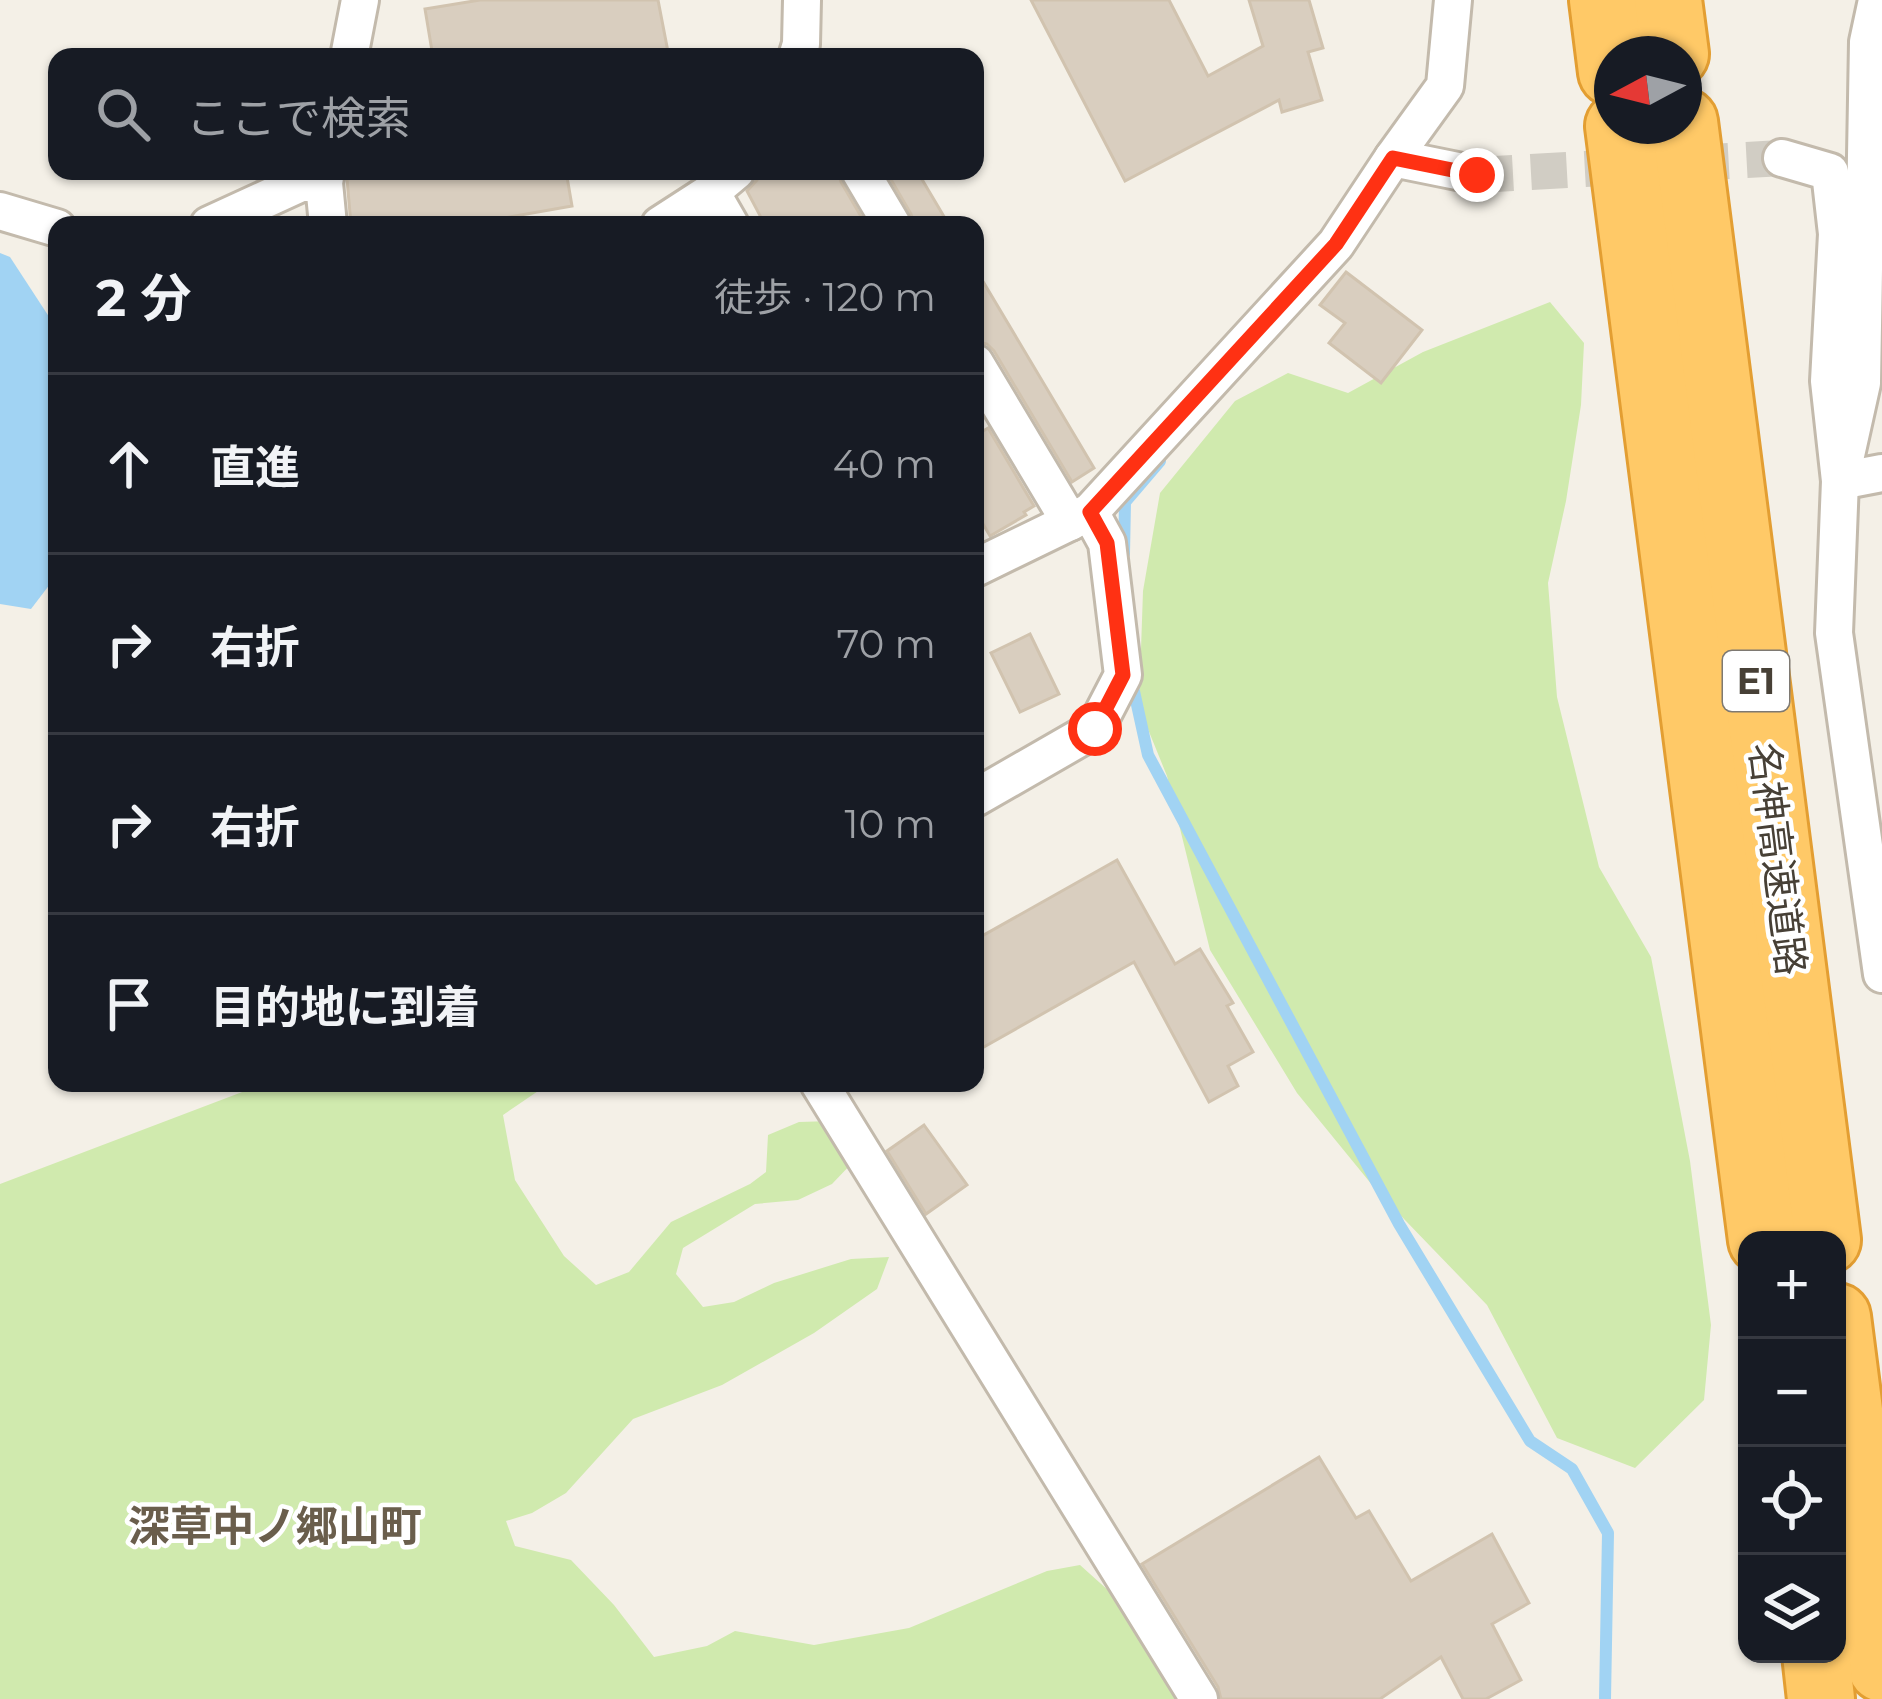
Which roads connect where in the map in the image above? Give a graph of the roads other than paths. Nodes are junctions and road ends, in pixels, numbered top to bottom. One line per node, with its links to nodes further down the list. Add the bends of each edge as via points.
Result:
1 (360, 0): 9 (street)
2 (802, 0): 10 (street)
3 (1453, 0): 13 (street, via 1445,86)
4 (1603, 0): 7 (highway)
5 (1668, 0): 8 (highway)
6 (1877, 0): 29 (street, via 1868,42 1862,382)
7 (1608, 36)
8 (1673, 36)
9 (351, 48)
10 (799, 48)
11 (1621, 144): 35 (highway, 名神高速道路 / E1)
12 (1687, 144): 36 (highway, 名神高速道路 / E1)
13 (1393, 158): 15 (street); 30 (street, via 1336,244)
14 (1782, 158): 29 (street, via 1830,172 1837,234 1829,381)
15 (1477, 175)
16 (313, 180): 21 (street)
17 (325, 180): 22 (street)
18 (865, 180): 25 (street)
19 (724, 182): 23 (street); 24 (street)
20 (0, 212): 26 (street)
21 (229, 216)
22 (327, 216)
23 (673, 216)
24 (729, 216)
25 (887, 216)
26 (48, 225)
27 (984, 376): 30 (street)
28 (1882, 473): 29 (street)
29 (1840, 482): 33 (street, via 1834,633)
30 (1080, 517): 31 (street); 32 (street, via 1107,543 1123,675 1095,729)
31 (984, 564)
32 (984, 793)
33 (1882, 970)
34 (825, 1092): 40 (street)
35 (1761, 1231)
36 (1826, 1231)
37 (1840, 1339): 39 (highway)
38 (1817, 1663): 41 (highway)
39 (1882, 1668)
40 (1199, 1699)
41 (1821, 1699)

